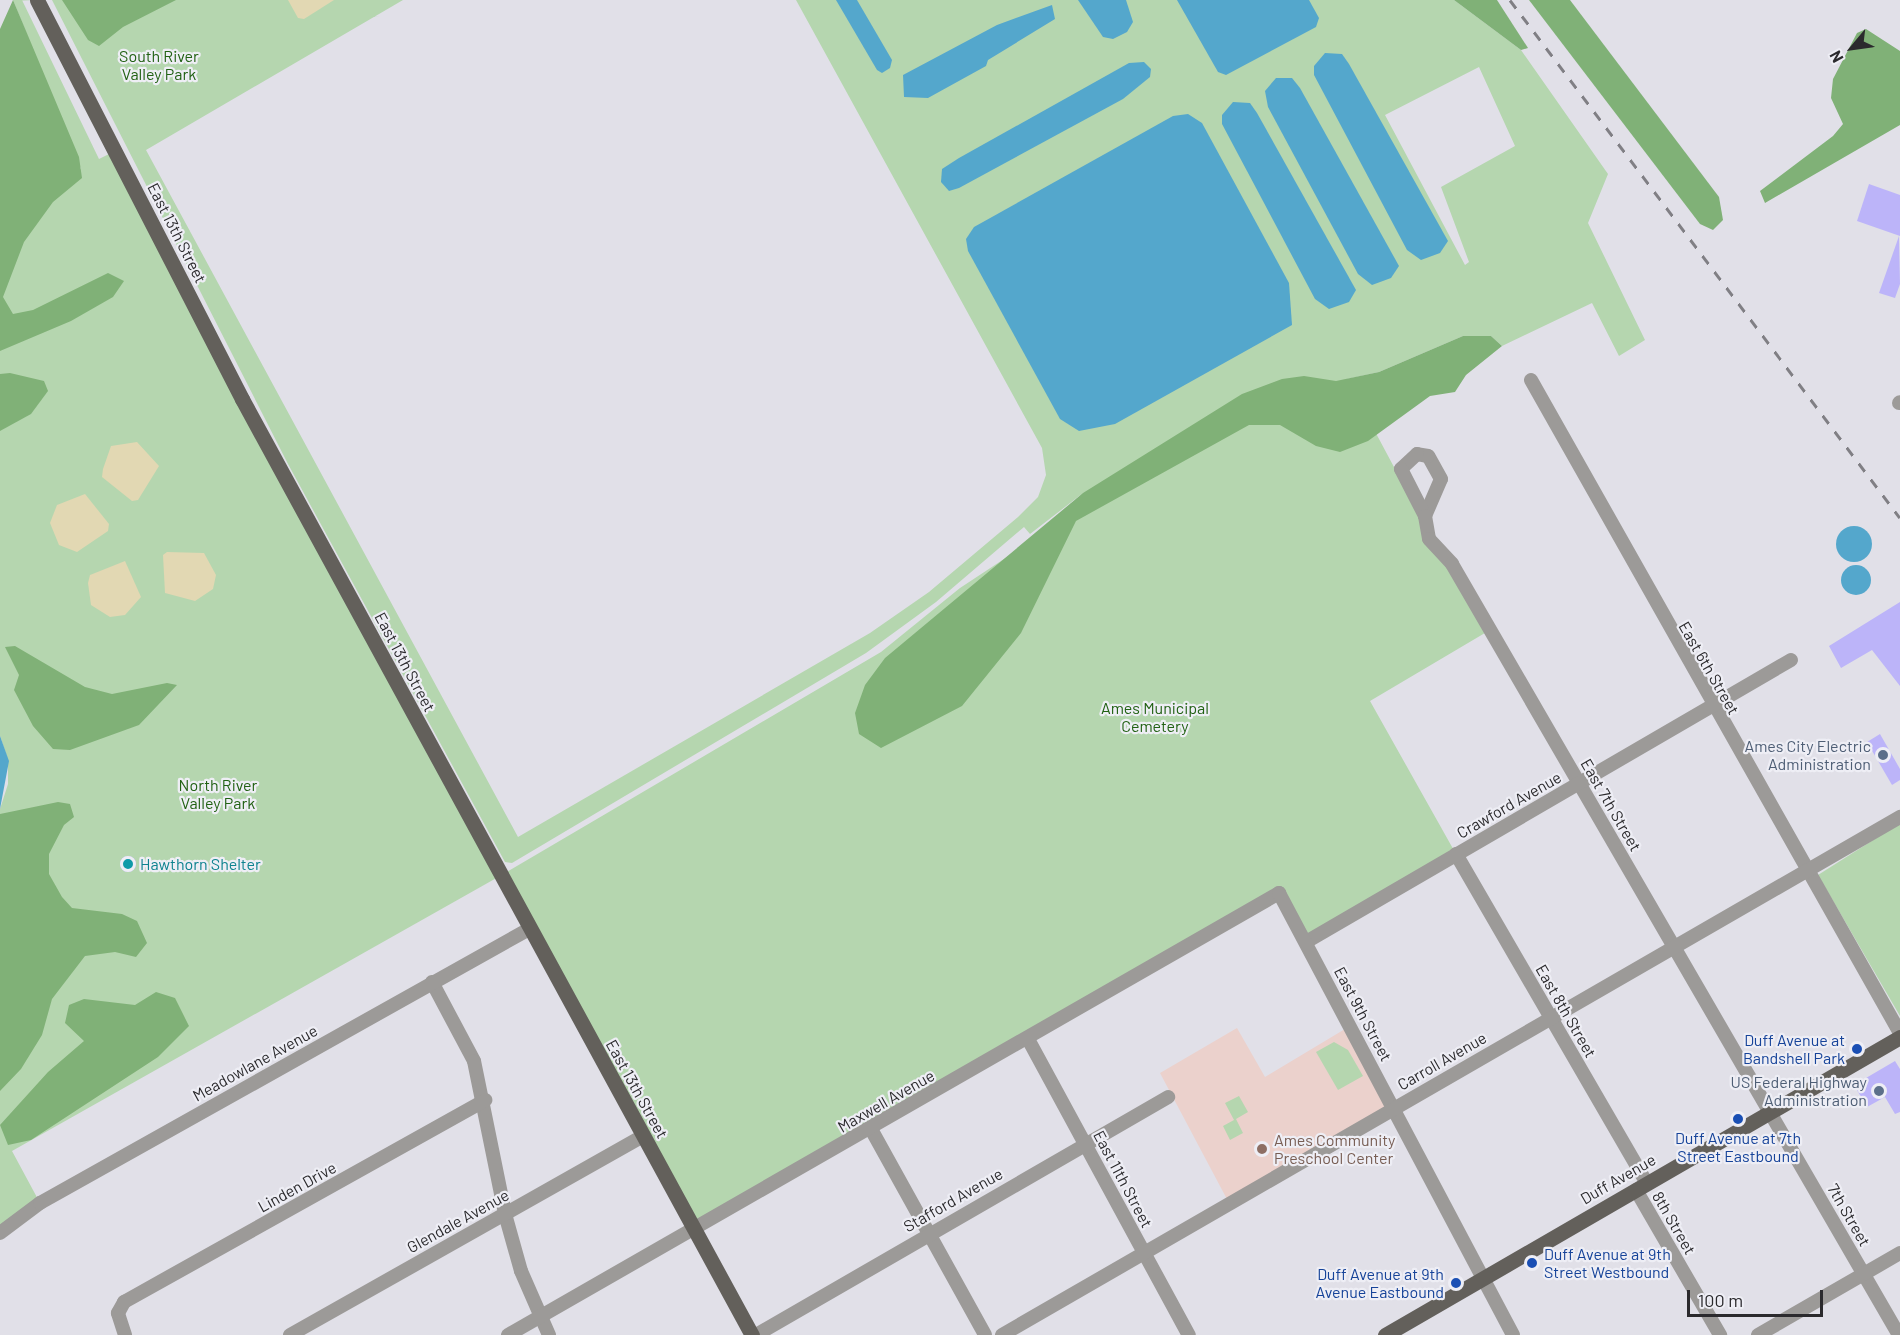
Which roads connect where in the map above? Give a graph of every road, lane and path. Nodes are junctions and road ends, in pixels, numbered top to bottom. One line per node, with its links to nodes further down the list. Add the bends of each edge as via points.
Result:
1 (37, 0): 11 (main road, East 13th Street, via 242,399)
2 (1531, 380): 5 (street, East 6th Street)
3 (1425, 516): 6 (street, East 7th Street, via 1429,539 1452,564)
4 (1791, 660): 5 (street, Crawford Avenue)
5 (1712, 706): 6 (street, Crawford Avenue); 9 (street, East 6th Street)
6 (1579, 783): 8 (street, Crawford Avenue); 13 (street, East 7th Street)
7 (1900, 817): 9 (street, Carroll Avenue)
8 (1456, 854): 12 (street, Crawford Avenue); 15 (street, East 8th Street)
9 (1806, 872): 13 (street, Carroll Avenue); 16 (street, East 6th Street)
10 (1279, 893): 12 (street, East 9th Street); 17 (street, Maxwell Avenue)
11 (529, 929): 14 (street, Meadowlane Avenue); 23 (main road, East 13th Street)
12 (1306, 942): 20 (street, East 9th Street)
13 (1673, 945): 15 (street, Carroll Avenue); 21 (street, East 7th Street)
14 (432, 982): 19 (street, via 474,1060); 28 (street, Meadowlane Avenue, via 40,1203)
15 (1551, 1016): 20 (street, Carroll Avenue); 25 (street, East 8th Street)
16 (1900, 1035): 21 (main road, Duff Avenue)
17 (1028, 1039): 22 (street, Maxwell Avenue); 24 (street, East 11th Street)
18 (1168, 1097): 24 (street, Stafford Avenue)
19 (485, 1100): 26 (street); 35 (street, Linden Drive, via 124,1302 118,1313)
20 (1394, 1108): 30 (street, Carroll Avenue); 33 (street, East 9th Street)
21 (1770, 1112): 25 (main road, Duff Avenue); 32 (street, 7th Street)
22 (871, 1129): 27 (street, Maxwell Avenue); 29 (street)
23 (643, 1136): 26 (street, Glendale Avenue); 27 (main road, East 13th Street)
24 (1085, 1144): 29 (street, Stafford Avenue); 30 (street, East 11th Street)
25 (1641, 1187): 33 (main road, Duff Avenue); 45 (street, 8th Street)
26 (505, 1214): 34 (street); 36 (street, Glendale Avenue)
27 (695, 1231): 34 (street, Maxwell Avenue); 39 (main road, East 13th Street)
28 (0, 1233)
29 (928, 1233): 39 (street, Stafford Avenue); 40 (street)
30 (1144, 1252): 41 (street, Carroll Avenue); 42 (street, East 11th Street)
31 (1900, 1253): 32 (street)
32 (1864, 1274): 46 (street); 47 (street, 7th Street)
33 (1482, 1279): 43 (main road, Duff Avenue); 44 (street, East 9th Street)
34 (538, 1317): 37 (street, Maxwell Avenue); 38 (street)
35 (124, 1335)
36 (290, 1335)
37 (508, 1335)
38 (549, 1335)
39 (754, 1335)
40 (985, 1335)
41 (1002, 1335)
42 (1189, 1335)
43 (1385, 1335)
44 (1513, 1335)
45 (1720, 1335)
46 (1758, 1335)
47 (1899, 1335)

